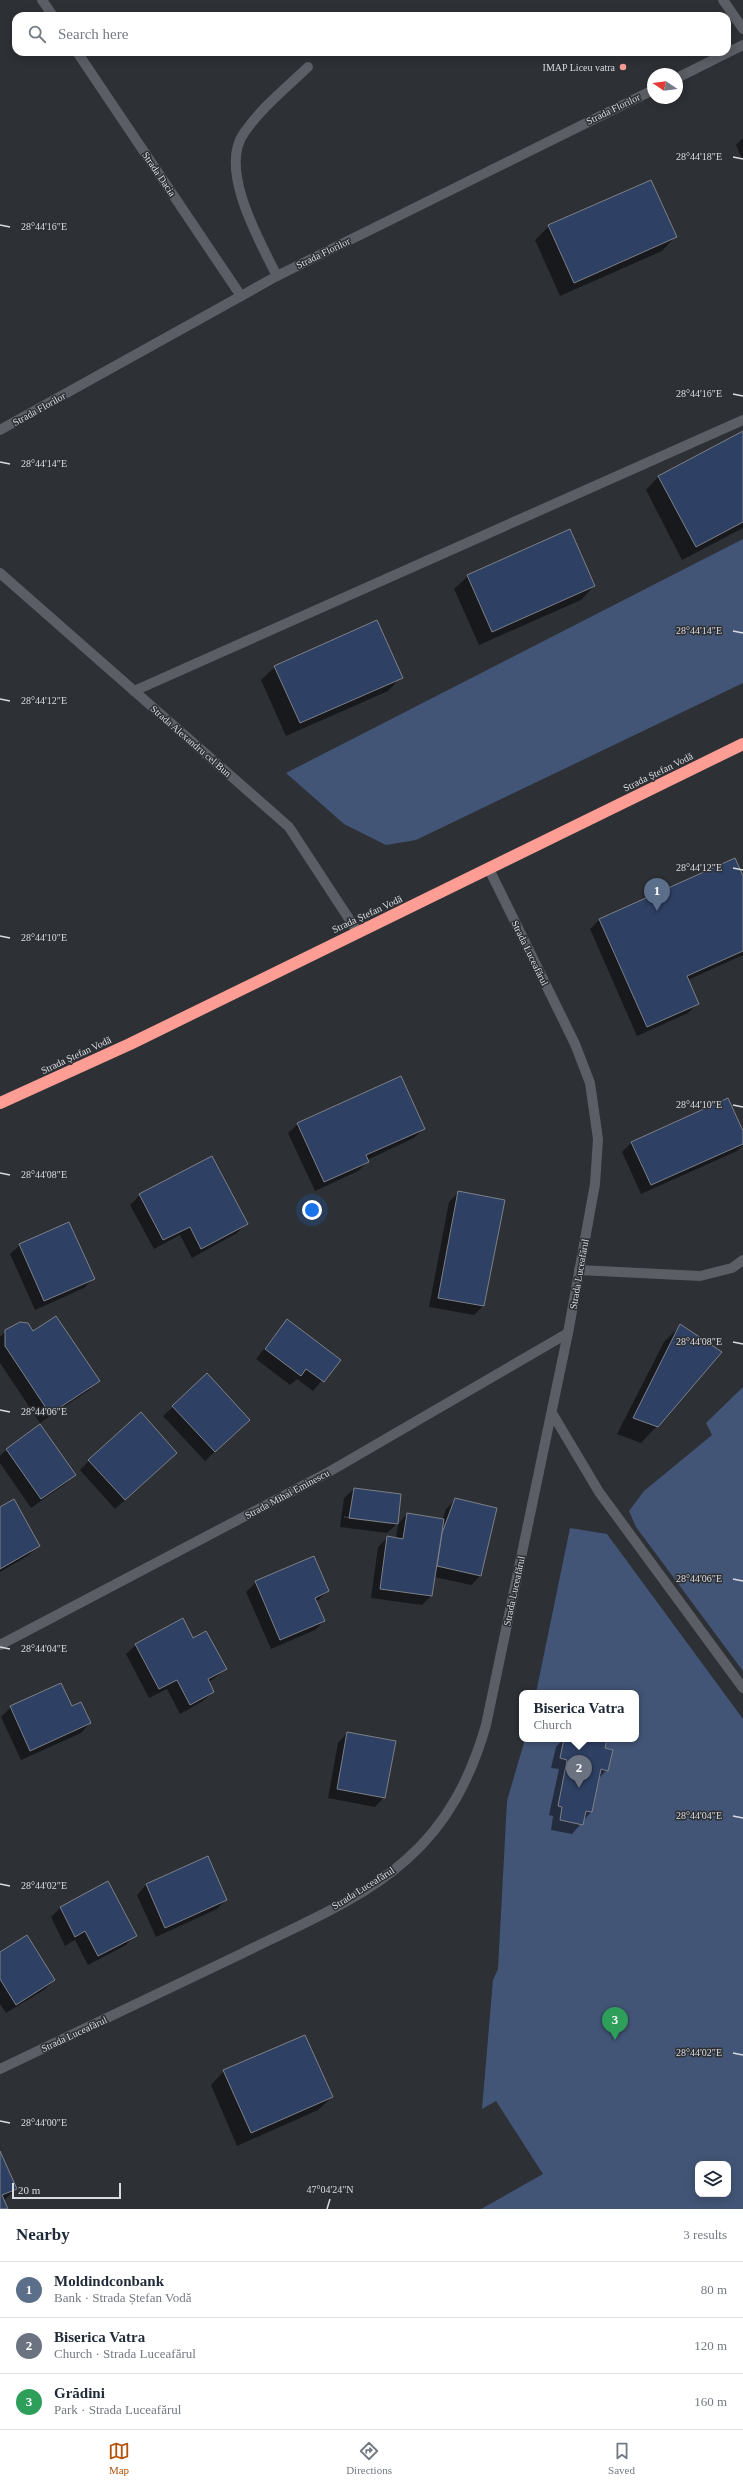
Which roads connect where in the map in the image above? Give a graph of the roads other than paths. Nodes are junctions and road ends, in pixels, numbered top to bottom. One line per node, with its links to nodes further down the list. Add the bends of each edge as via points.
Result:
1 (42, 0): 3 (street)
2 (723, 0): 4 (street)
3 (50, 12)
4 (743, 29)
5 (743, 45): 6 (street)
6 (731, 51)
7 (80, 56): 13 (street, Strada Dacia)
8 (721, 56): 10 (street)
9 (308, 67): 12 (street, via 243,134 236,154 237,176 252,228)
10 (683, 75)
11 (647, 93): 12 (street, Strada Florilor)
12 (277, 276): 13 (street, Strada Florilor)
13 (241, 296): 15 (street, Strada Florilor)
14 (743, 420): 17 (street)
15 (0, 430)
16 (0, 573): 17 (street, Strada Alexandru cel Bun)
17 (134, 691): 20 (street, Strada Alexandru cel Bun, via 289,827)
18 (743, 744): 19 (highway, Strada Ștefan Vodă)
19 (489, 869): 20 (highway, Strada Ștefan Vodă); 23 (street, Strada Luceafărul, via 575,1044 590,1083 598,1139 595,1184)
20 (357, 931): 21 (highway, Strada Ștefan Vodă, via 130,1044)
21 (0, 1103)
22 (743, 1260): 23 (street, via 732,1268 700,1276)
23 (579, 1270): 24 (street, Strada Luceafărul)
24 (568, 1333): 25 (street, Strada Luceafărul); 26 (street, Strada Mihai Eminescu, via 327,1473)
25 (552, 1413): 27 (street, via 598,1492); 28 (street, Strada Luceafărul, via 486,1725 476,1760 462,1790 439,1825 401,1864 372,1885 312,1919)
26 (0, 1645)
27 (743, 1688)
28 (0, 2069)

